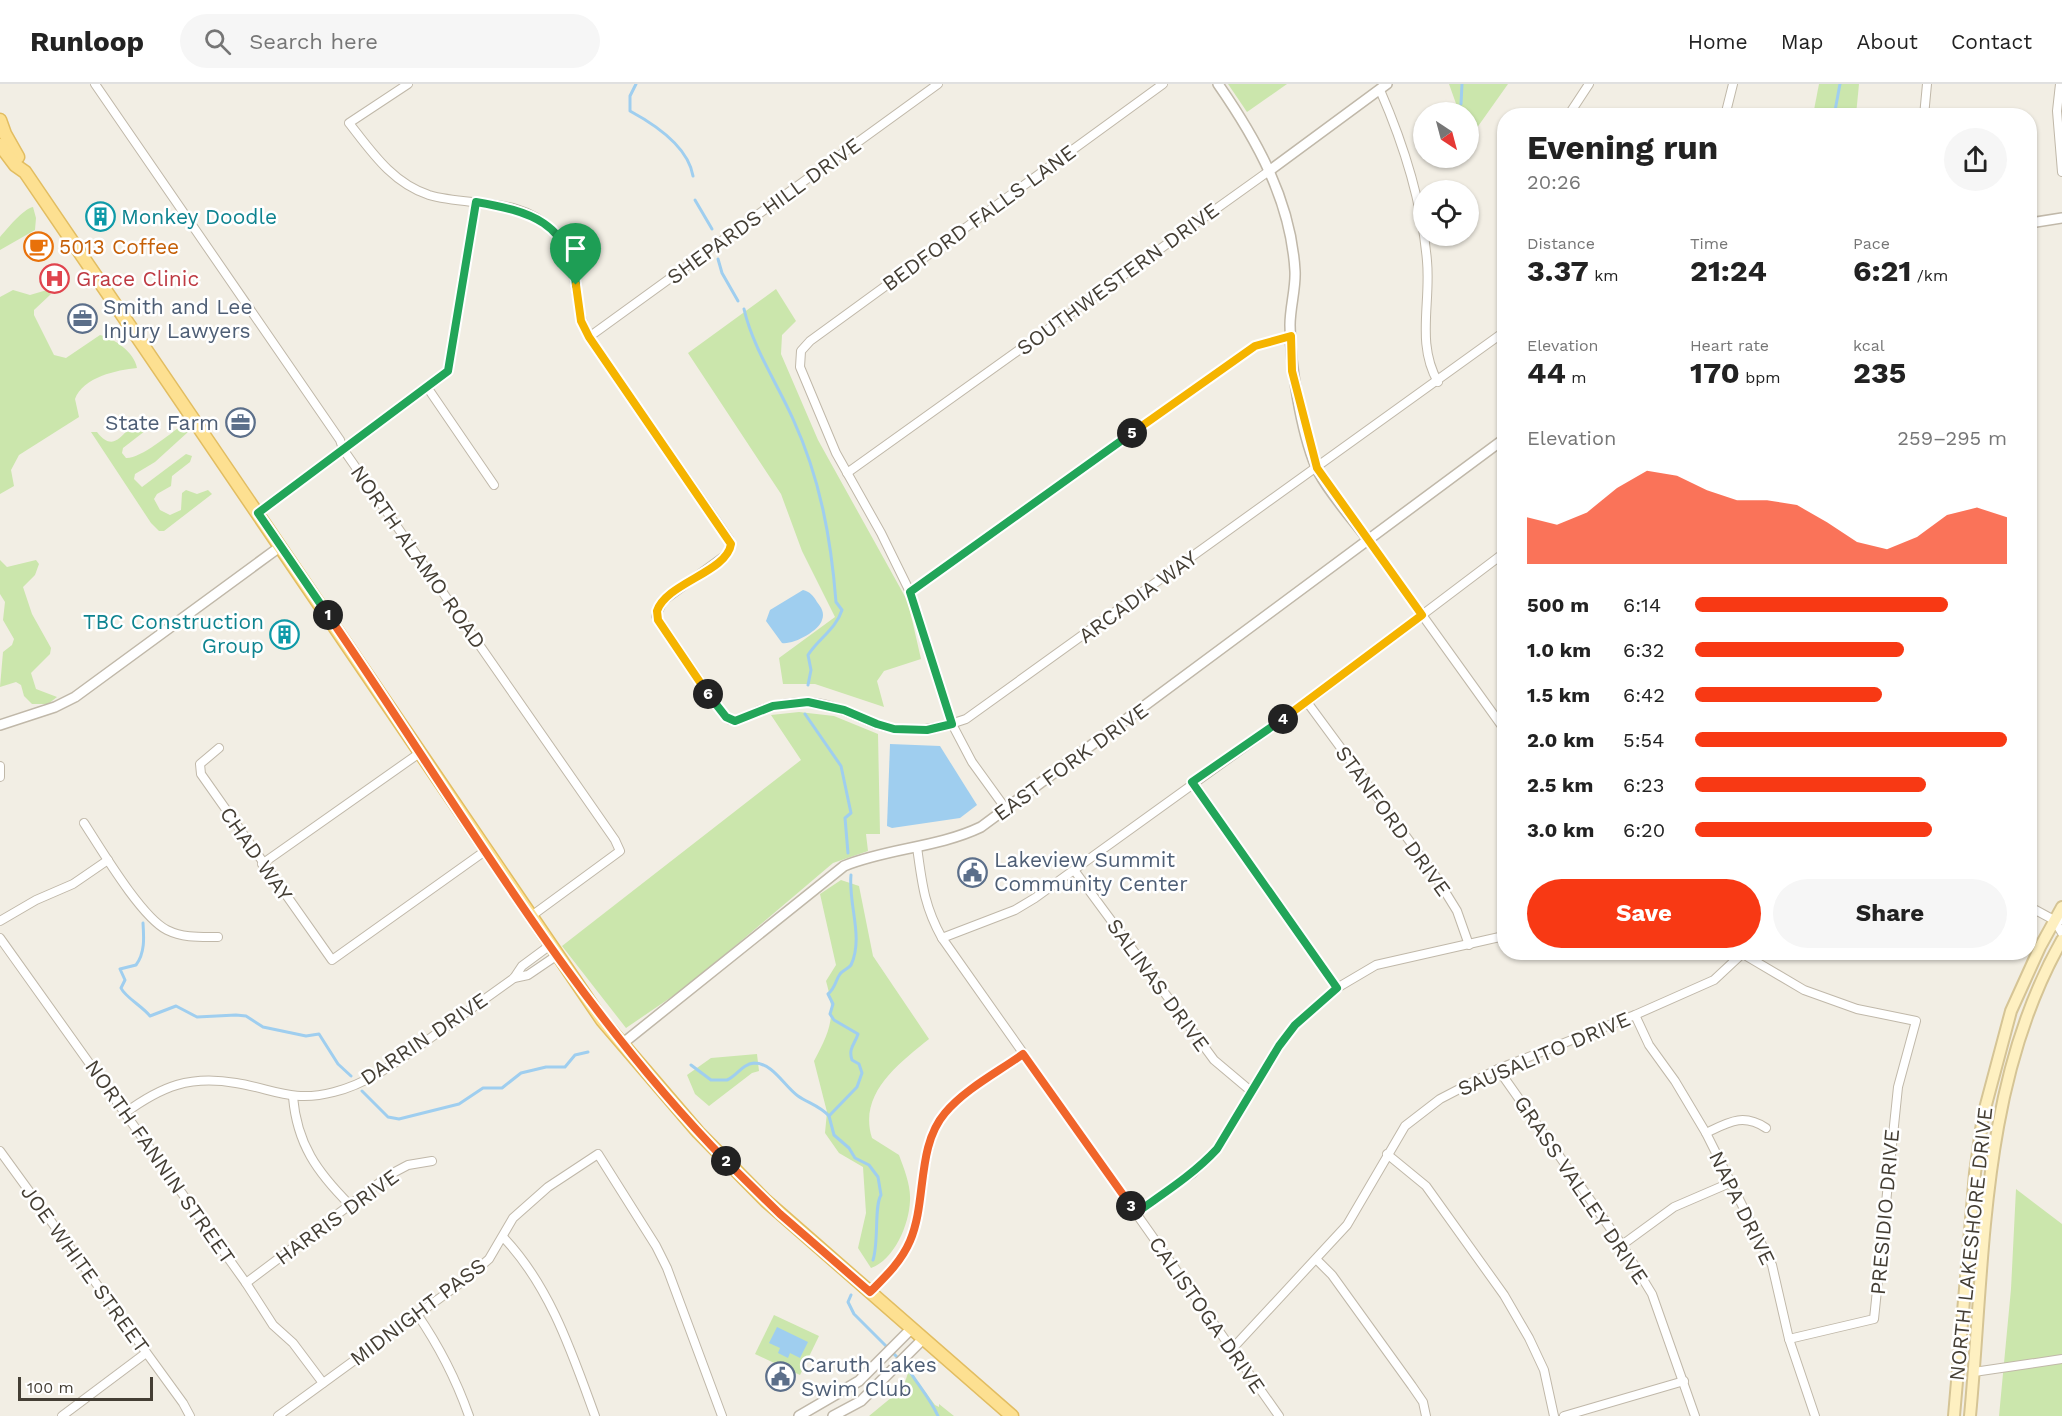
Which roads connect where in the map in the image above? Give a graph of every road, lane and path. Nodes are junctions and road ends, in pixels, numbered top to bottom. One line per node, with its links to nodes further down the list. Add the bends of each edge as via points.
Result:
1 (95, 84): 28 (street, NORTH ALAMO ROAD)
2 (408, 84): 19 (street, via 349,123 386,170 413,187 429,195)
3 (938, 84): 23 (street, SHEPARDS HILL DRIVE)
4 (1163, 84): 30 (street, BEDFORD FALLS LANE, via 810,341 800,355 800,367)
5 (1218, 84): 16 (street)
6 (1589, 84): 11 (street)
7 (1733, 84): 12 (street)
8 (1926, 84): 13 (street)
9 (2060, 84): 18 (street, via 2057,111)
10 (1383, 87): 16 (street, SOUTHWESTERN DRIVE); 25 (street, via 1417,192 1427,262 1425,344 1429,366)
11 (1573, 108)
12 (1727, 108)
13 (1924, 108)
14 (0, 120): 17 (main road)
15 (0, 145): 17 (main road)
16 (1269, 171): 22 (street, via 1289,226 1295,272); 30 (street, SOUTHWESTERN DRIVE)
17 (25, 172): 32 (main road)
18 (2062, 172)
19 (476, 202): 23 (street, via 520,209 553,230 571,260 581,321); 26 (street, via 448,371)
20 (2062, 218): 21 (street)
21 (2037, 222)
22 (1291, 336): 29 (street, via 1292,371); 36 (street, via 1247,351)
23 (589, 337): 40 (street, ARCADIA WAY, via 729,540 730,550 723,558 663,600 657,611 658,620 722,713 735,721 773,706 808,702 844,710 894,729 927,730)
24 (1497, 337): 25 (street, ARCADIA WAY)
25 (1438, 382): 29 (street, ARCADIA WAY)
26 (426, 387): 28 (street); 31 (street)
27 (1497, 444): 33 (street, EAST FORK DRIVE)
28 (343, 449): 32 (street); 56 (street, NORTH ALAMO ROAD, via 612,834 620,851)
29 (1317, 468): 33 (street); 40 (street, ARCADIA WAY, via 996,700)
30 (847, 473): 36 (street)
31 (494, 486)
32 (258, 513): 34 (main road)
33 (1369, 541): 37 (street); 47 (street, EAST FORK DRIVE)
34 (281, 546): 41 (street, via 75,697); 43 (main road)
35 (1497, 558): 37 (street)
36 (910, 592): 40 (street)
37 (1422, 615): 38 (street); 39 (street)
38 (1307, 702): 46 (street); 65 (street, STANFORD DRIVE, via 1436,877 1457,911)
39 (1497, 719)
40 (952, 724): 47 (street, via 972,762)
41 (0, 725)
42 (219, 748): 52 (street, CHAD WAY, via 200,764 201,774)
43 (421, 752): 50 (main road); 52 (street)
44 (0, 766): 45 (street)
45 (0, 777)
46 (1192, 782): 53 (street); 69 (street)
47 (1006, 810): 49 (street, EAST FORK DRIVE, via 957,838)
48 (84, 823): 51 (street)
49 (917, 847): 62 (street, CALISTOGA DRIVE, via 924,898); 71 (street, EAST FORK DRIVE, via 869,856 844,866)
50 (485, 851): 52 (street, CHAD WAY, via 332,960); 56 (main road)
51 (108, 860): 58 (street, via 73,884); 60 (street, via 165,929 195,937)
52 (262, 864)
53 (1074, 870): 62 (street, via 1015,910); 74 (street, SALINAS DRIVE, via 1214,1060)
54 (2062, 907): 57 (main road, NORTH LAKESHORE DRIVE)
55 (2037, 910): 57 (street)
56 (530, 917): 66 (main road)
57 (2058, 920): 59 (street); 97 (main road, NORTH LAKESHORE DRIVE, via 2011,1011 1985,1106 1976,1163)
58 (0, 921)
59 (2062, 933)
60 (218, 937)
61 (0, 938): 76 (street, NORTH FANNIN STREET)
62 (942, 938): 72 (street, CALISTOGA DRIVE)
63 (1497, 938): 65 (street)
64 (2062, 940): 98 (main road, NORTH LAKESHORE DRIVE, via 2030,1008 2003,1098 1990,1182)
65 (1469, 945): 69 (street, via 1376,965)
66 (553, 951): 71 (main road); 75 (street, DARRIN DRIVE, via 522,966 514,978 379,1074 333,1093)
67 (1736, 960): 70 (street, SAUSALITO DRIVE, via 1714,980)
68 (1755, 960): 92 (street, PRESIDIO DRIVE, via 1804,990 1857,1009 1916,1021 1898,1087 1874,1319)
69 (1337, 988): 74 (street, via 1295,1025)
70 (1635, 1015): 73 (street, SAUSALITO DRIVE); 78 (street, NAPA DRIVE, via 1648,1044)
71 (622, 1044): 89 (main road, via 683,1116 747,1182)
72 (1023, 1054): 84 (street, CALISTOGA DRIVE); 89 (street, via 945,1113 934,1133 911,1239 899,1261)
73 (1498, 1069): 80 (street, SAUSALITO DRIVE, via 1440,1099 1405,1126); 86 (street, GRASS VALLEY DRIVE)
74 (1252, 1092): 84 (street, via 1209,1158)
75 (293, 1097): 76 (street, DARRIN DRIVE, via 236,1083 201,1080 159,1090); 83 (street, via 295,1123 307,1151)
76 (125, 1113): 88 (street, NORTH FANNIN STREET)
77 (1766, 1128): 78 (street, via 1753,1120 1731,1121)
78 (1706, 1133): 82 (street, NAPA DRIVE)
79 (0, 1151): 95 (street, JOE WHITE STREET)
80 (1387, 1154): 87 (street, SAUSALITO DRIVE, via 1347,1226); 112 (street, via 1426,1186 1504,1295 1544,1370)
81 (432, 1161): 83 (street, HARRIS DRIVE, via 408,1165 391,1174)
82 (1732, 1182): 86 (street, via 1674,1207); 92 (street, NAPA DRIVE, via 1772,1265)
83 (350, 1205): 88 (street, HARRIS DRIVE)
84 (1136, 1213): 94 (street, CALISTOGA DRIVE)
85 (503, 1237): 90 (street, MIDNIGHT PASS, via 489,1259); 105 (street, via 525,1260 558,1321); 106 (street, MIDNIGHT PASS, via 513,1218 548,1187 598,1154 667,1268)
86 (1622, 1245): 99 (street, GRASS VALLEY DRIVE, via 1652,1294)
87 (1317, 1260): 94 (street, SAUSALITO DRIVE); 111 (street, via 1412,1386 1423,1402)
88 (246, 1283): 100 (street, NORTH FANNIN STREET, via 273,1325 293,1343)
89 (870, 1292): 91 (main road)
90 (417, 1314): 100 (street, MIDNIGHT PASS); 104 (street, via 435,1339)
91 (911, 1329): 93 (main road); 107 (street, via 859,1381)
92 (1790, 1339): 115 (street, NAPA DRIVE)
93 (923, 1340): 108 (street, via 861,1401); 109 (main road)
94 (1232, 1349): 110 (street, CALISTOGA DRIVE)
95 (146, 1353): 101 (street); 102 (street, JOE WHITE STREET)
96 (2062, 1359): 98 (street)
97 (1958, 1371): 98 (main road); 116 (main road, NORTH LAKESHORE DRIVE)
98 (1974, 1372): 117 (main road, NORTH LAKESHORE DRIVE)
99 (1684, 1381): 113 (street); 114 (street, GRASS VALLEY DRIVE)
100 (322, 1383): 103 (street, MIDNIGHT PASS)
101 (62, 1416)
102 (190, 1416)
103 (278, 1416)
104 (469, 1416)
105 (595, 1416)
106 (722, 1416)
107 (799, 1416)
108 (834, 1416)
109 (1012, 1416)
110 (1279, 1416)
111 (1426, 1416)
112 (1554, 1416)
113 (1564, 1416)
114 (1695, 1416)
115 (1815, 1416)
116 (1953, 1416)
117 (1970, 1416)

